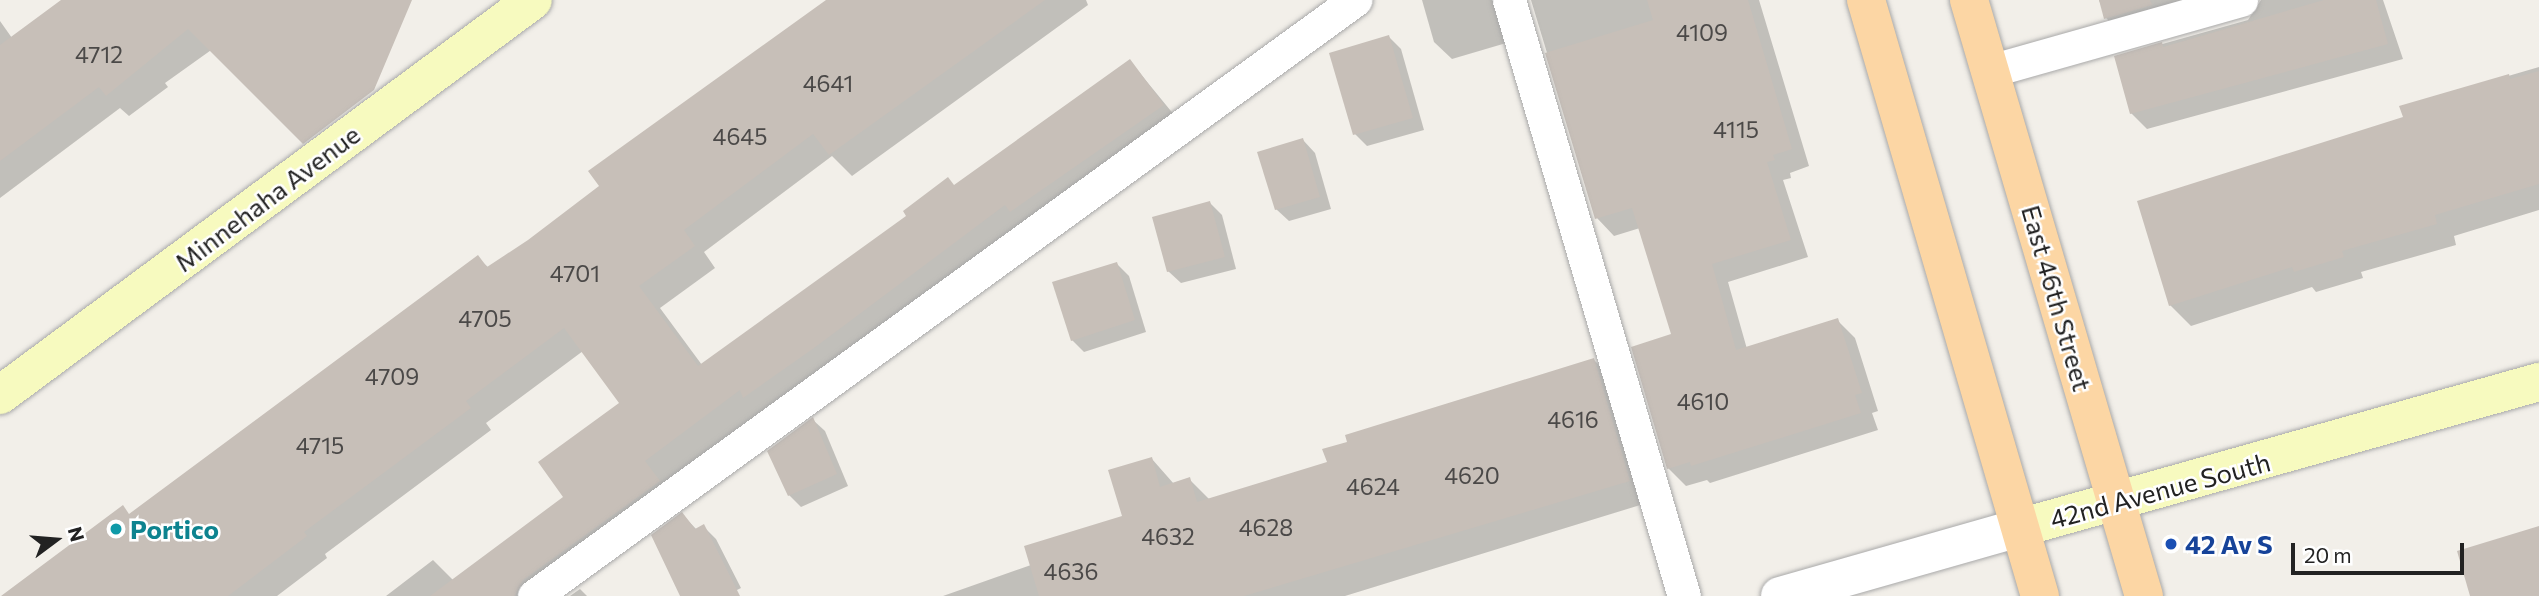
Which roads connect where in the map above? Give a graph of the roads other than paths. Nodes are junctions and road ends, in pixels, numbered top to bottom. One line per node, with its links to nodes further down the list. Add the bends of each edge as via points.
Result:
1 (533, 0): 9 (street, Minnehaha Avenue)
2 (1355, 0): 12 (lane)
3 (1509, 0): 13 (lane)
4 (1866, 0): 11 (main road)
5 (1969, 0): 7 (main road, East 46th Street)
6 (2241, 0): 7 (lane)
7 (1990, 71): 10 (main road, East 46th Street)
8 (2539, 382): 10 (street, 42nd Avenue South)
9 (0, 395)
10 (2117, 502): 11 (street, 42nd Avenue South); 16 (main road, East 46th Street)
11 (2023, 527): 14 (street, 42nd Avenue South); 15 (main road)
12 (534, 596)
13 (1684, 596)
14 (1780, 596)
15 (2040, 596)
16 (2144, 596)

